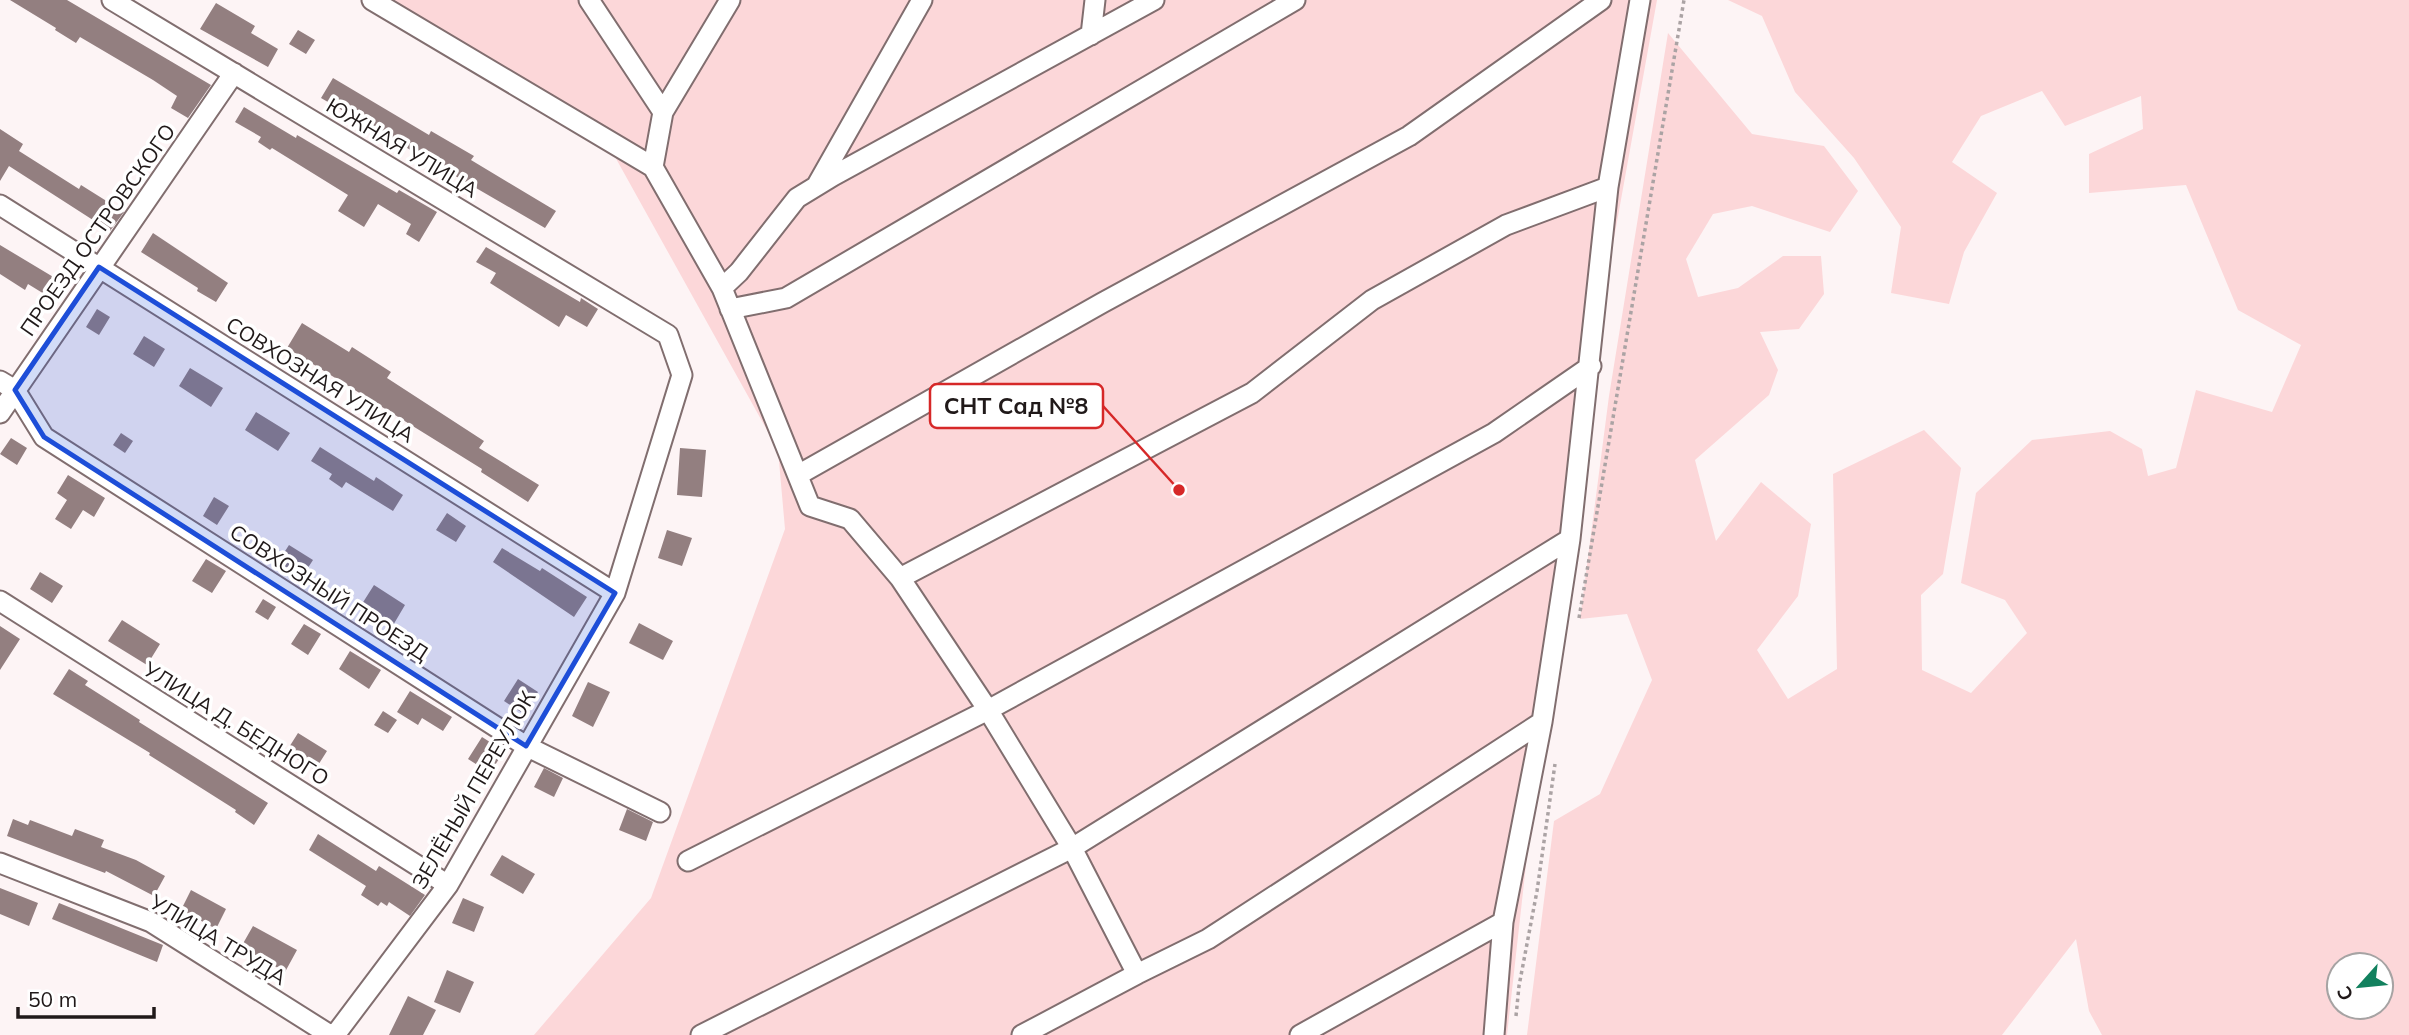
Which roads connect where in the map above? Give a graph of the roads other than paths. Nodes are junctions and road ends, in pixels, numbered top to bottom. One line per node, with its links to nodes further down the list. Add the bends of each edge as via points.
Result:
1 (112, 0): 12 (street, ЮЖНАЯ УЛИЦА)
2 (589, 0): 13 (street)
3 (730, 0): 13 (street)
4 (922, 0): 15 (street)
5 (1095, 0): 11 (street)
6 (1154, 0): 11 (street)
7 (1295, 0): 20 (street, via 786,298)
8 (1601, 0): 25 (street, via 1409,136)
9 (1640, 0): 16 (street)
10 (384, 3): 14 (street)
11 (1091, 34): 15 (street)
12 (234, 73): 18 (street, ПРОЕЗД ОСТРОВСКОГО); 21 (street, ЮЖНАЯ УЛИЦА)
13 (663, 112): 14 (street)
14 (653, 167): 19 (street)
15 (816, 187): 19 (street, via 797,198)
16 (1608, 187): 22 (street); 27 (street, via 1506,225 1372,300 1252,393)
17 (0, 205): 18 (street, СОВХОЗНАЯ УЛИЦА)
18 (99, 267): 23 (street, ПРОЕЗД ОСТРОВСКОГО); 28 (street, СОВХОЗНАЯ УЛИЦА)
19 (722, 288): 20 (street)
20 (730, 309): 25 (street)
21 (668, 335): 28 (street, ЗЕЛЁНЫЙ ПЕРЕУЛОК, via 682,375)
22 (1591, 366): 26 (street); 30 (street, via 1494,433)
23 (7, 385): 24 (street, ПРОЕЗД ОСТРОВСКОГО); 32 (street, СОВХОЗНЫЙ ПРОЕЗД, via 44,437)
24 (0, 413)
25 (797, 475): 27 (street, via 810,506 850,519)
26 (1570, 539): 31 (street); 34 (street)
27 (900, 578): 30 (street)
28 (615, 593): 32 (street, ЗЕЛЁНЫЙ ПЕРЕУЛОК)
29 (0, 601): 37 (street, УЛИЦА Д. БЕДНОГО)
30 (988, 710): 34 (street); 35 (street)
31 (1542, 722): 38 (street); 39 (street, via 1208,939)
32 (526, 746): 33 (street, СОВХОЗНЫЙ ПРОЕЗД); 37 (street, ЗЕЛЁНЫЙ ПЕРЕУЛОК)
33 (660, 812)
34 (1072, 848): 39 (street); 41 (street)
35 (688, 862)
36 (0, 863): 40 (street, УЛИЦА ТРУДА, via 151,922)
37 (448, 885): 40 (street, ЗЕЛЁНЫЙ ПЕРЕУЛОК)
38 (1503, 922): 43 (street); 44 (street)
39 (1137, 974): 42 (street)
40 (332, 1035)
41 (701, 1035)
42 (1022, 1035)
43 (1300, 1035)
44 (1494, 1035)

